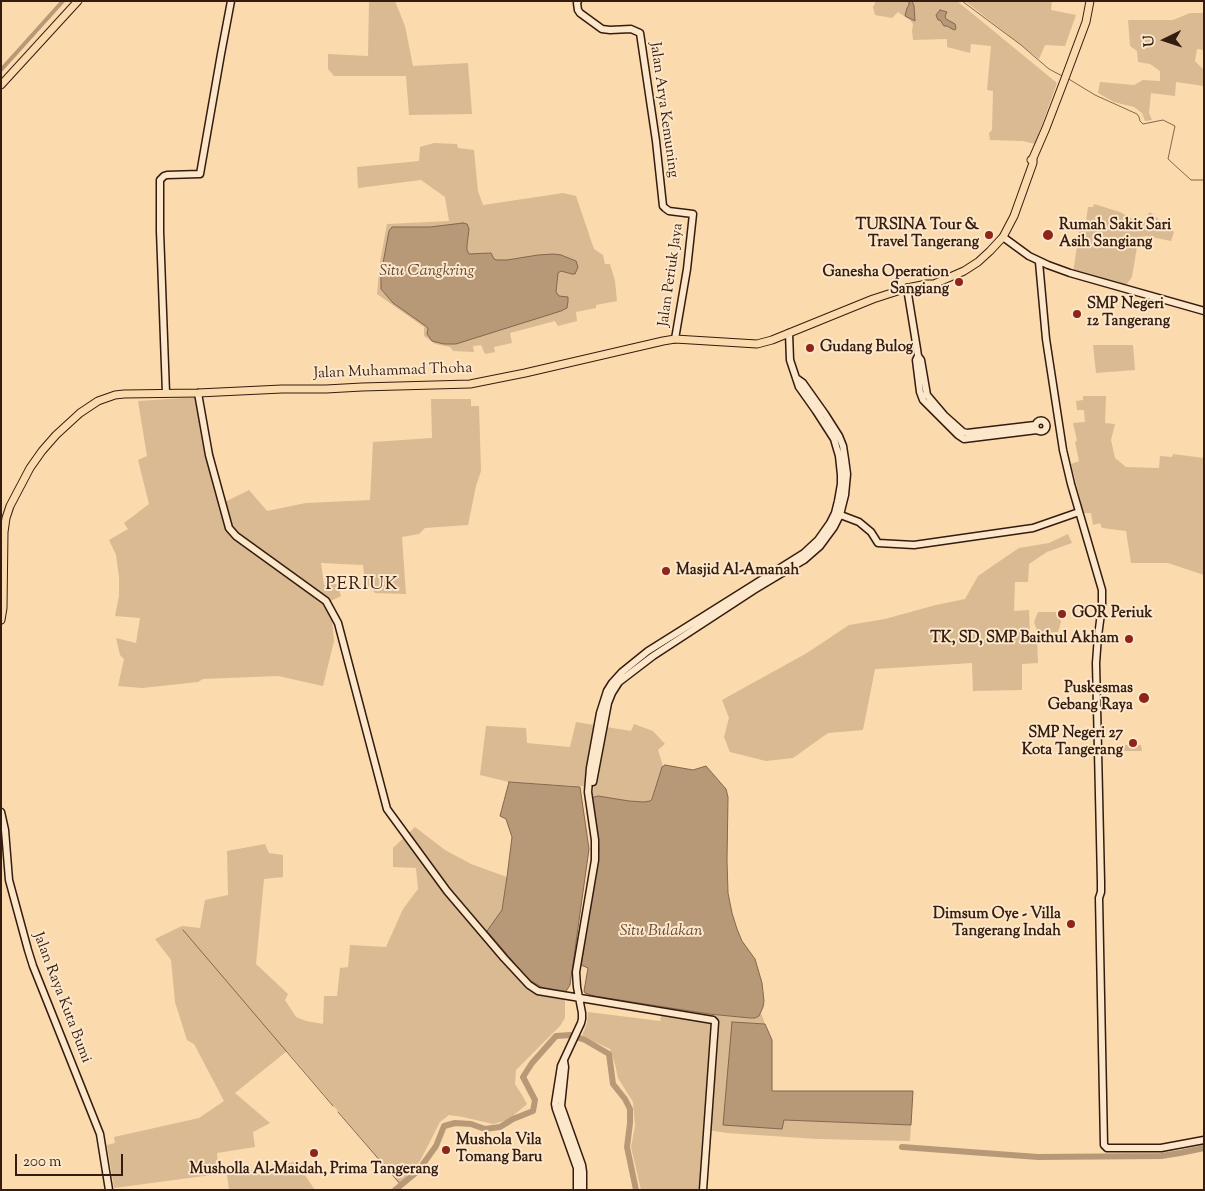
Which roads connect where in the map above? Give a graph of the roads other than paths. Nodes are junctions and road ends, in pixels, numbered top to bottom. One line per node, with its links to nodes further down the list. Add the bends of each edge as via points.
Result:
1 (78, 1): 5 (main road)
2 (231, 1): 15 (street, via 200,174 167,175 160,180)
3 (578, 1): 6 (street, Jalan Arya Kemuning, via 580,13 602,29 631,29 640,33 663,206 669,211)
4 (1090, 1): 7 (main road, Jalan Muhammad Thoha, via 1086,22 1065,80 1030,161)
5 (1, 85)
6 (693, 214): 14 (street, Jalan Periuk Jaya)
7 (1012, 215): 8 (main road, Jalan Muhammad Thoha); 9 (main road, Jalan Muhammad Thoha)
8 (1003, 237): 9 (main road, Jalan Muhammad Thoha); 10 (street)
9 (989, 250): 11 (main road, Jalan Muhammad Thoha, via 948,275)
10 (1039, 262): 12 (street); 17 (street)
11 (907, 288): 13 (main road, Jalan Muhammad Thoha, via 873,298); 17 (street, via 921,397 959,436 968,439 1036,428 1039,432 1044,431 1046,425)
12 (1204, 311)
13 (789, 333): 14 (main road, Jalan Muhammad Thoha, via 757,344); 19 (street, via 790,360 799,387 834,440 839,456)
14 (675, 339): 16 (main road, Jalan Muhammad Thoha, via 470,384)
15 (166, 393): 16 (main road, Jalan Muhammad Thoha); 20 (main road, Jalan Muhammad Thoha, via 115,395 98,401 80,413 42,451 15,494 6,518)
16 (198, 393): 22 (street, via 209,456 229,528 326,601 338,623 389,813 447,891 529,985 538,991)
17 (1059, 424): 18 (street)
18 (1079, 512): 19 (street, via 1033,528 914,545 878,542 859,522); 24 (street, via 1102,590 1096,663 1108,1142 1111,1145 1165,1144)
19 (838, 514): 22 (street, via 804,553 648,651 612,683 600,713 601,723 590,768 595,860 576,972)
20 (1, 620)
21 (1, 812): 25 (street, Jalan Raya Kuta Bumi, via 9,880 28,950 100,1134)
22 (579, 997): 23 (street, via 581,1023); 28 (street, via 715,1022)
23 (564, 1061): 26 (street, via 555,1104 577,1168); 27 (street, via 561,1106 582,1166)
24 (1204, 1138)
25 (110, 1190)
26 (577, 1190)
27 (583, 1190)
28 (703, 1190)

